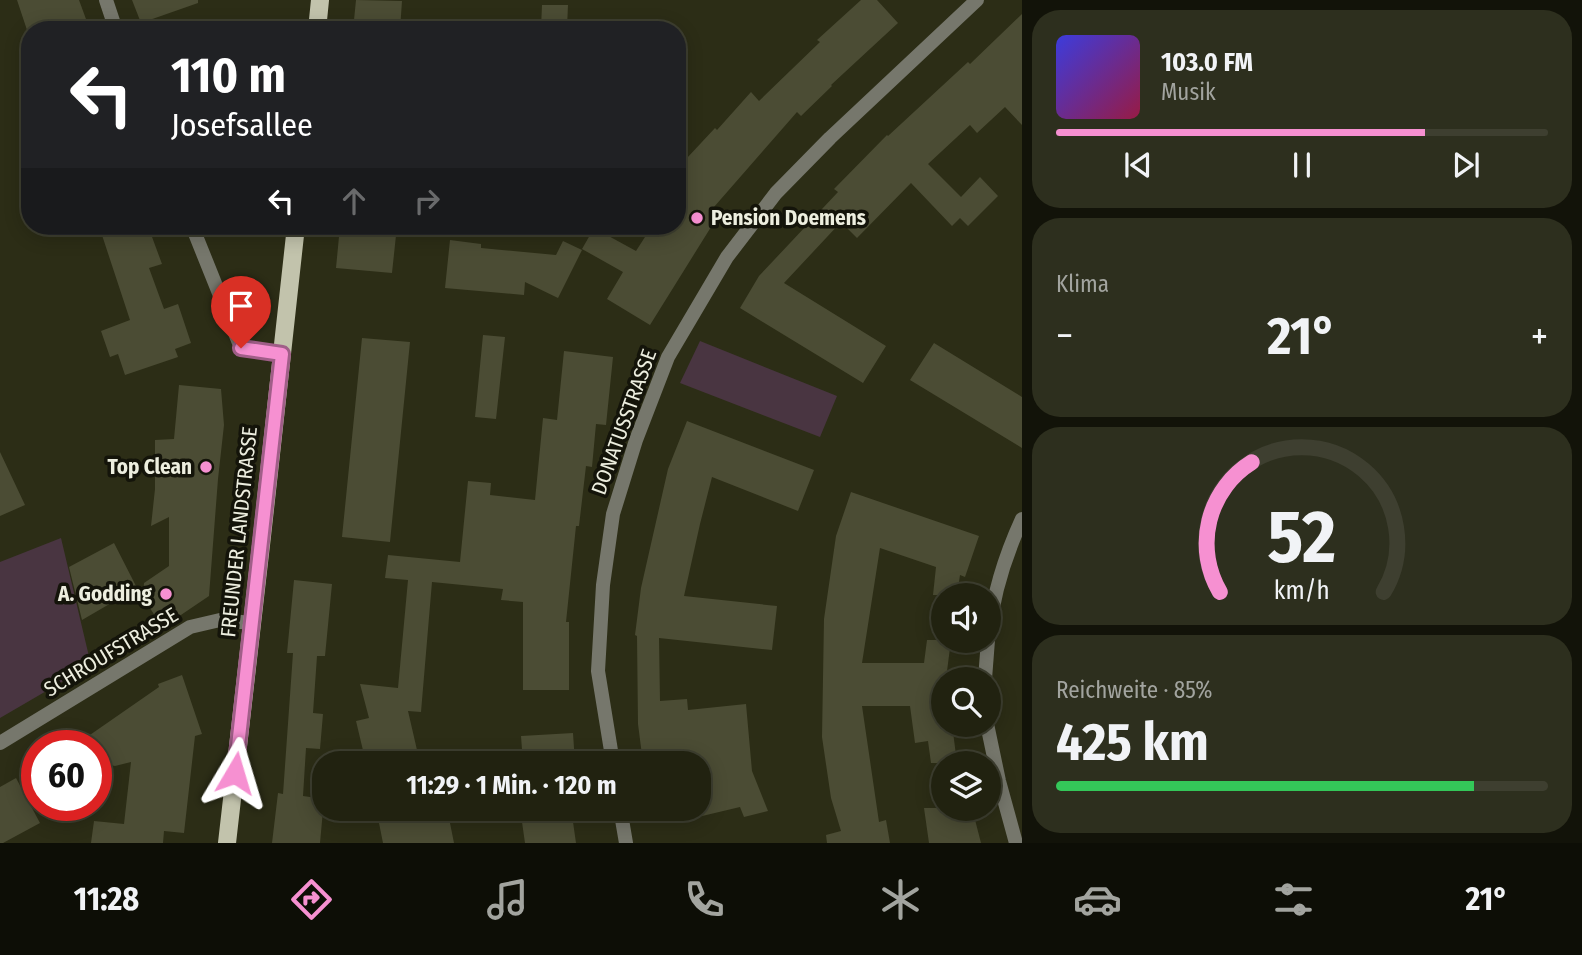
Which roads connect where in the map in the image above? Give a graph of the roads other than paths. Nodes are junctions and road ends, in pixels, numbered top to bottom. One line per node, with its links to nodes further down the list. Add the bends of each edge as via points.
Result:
1 (106, 0): 4 (street)
2 (320, 0): 5 (main road)
3 (977, 0): 14 (street, DONATUSSTRASSE, via 776,193 727,257 668,357 613,514 598,671)
4 (113, 21)
5 (318, 21)
6 (196, 235): 8 (street, via 241,348)
7 (295, 235): 8 (main road, FREUNDER LANDSTRASSE)
8 (282, 354): 11 (main road, FREUNDER LANDSTRASSE)
9 (1022, 519): 10 (street)
10 (999, 583)
11 (252, 623): 13 (street, SCHROUFSTRASSE, via 220,620 190,627); 16 (main road, FREUNDER LANDSTRASSE)
12 (990, 737): 18 (street)
13 (0, 743)
14 (611, 751)
15 (622, 821): 17 (street)
16 (227, 843)
17 (626, 843)
18 (1016, 843)

